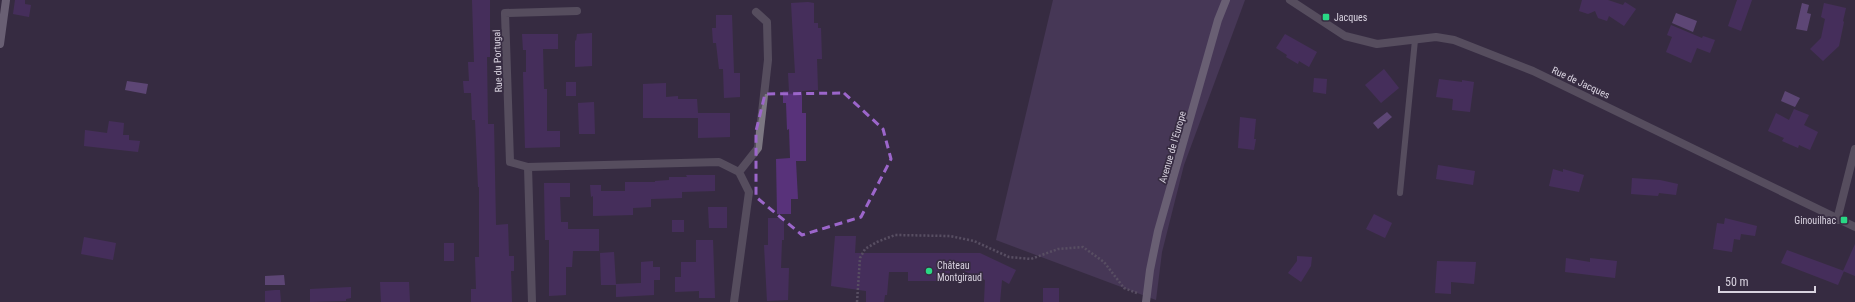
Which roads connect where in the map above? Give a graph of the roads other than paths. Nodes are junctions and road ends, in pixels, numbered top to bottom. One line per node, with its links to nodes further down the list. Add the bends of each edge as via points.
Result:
1 (6, 0): 7 (street)
2 (1226, 0): 14 (street, Avenue de l'Europe, via 1218,20 1158,231)
3 (1290, 0): 6 (street, Rue de Jacques, via 1345,36 1377,44)
4 (577, 11): 9 (street, Rue du Portugal, via 505,13 510,162)
5 (756, 12): 10 (street, via 767,22 768,60 758,148)
6 (1415, 40): 11 (lane); 12 (street, Rue de Jacques, via 1436,37 1454,40 1533,71 1652,127)
7 (0, 44)
8 (1855, 149): 12 (street)
9 (528, 168): 10 (street, Rue du Portugal, via 719,162); 15 (street)
10 (739, 172): 16 (street, via 750,192)
11 (1400, 193)
12 (1837, 220): 13 (street, Rue de Jacques)
13 (1855, 227)
14 (1146, 299)
15 (532, 302)
16 (734, 302)

